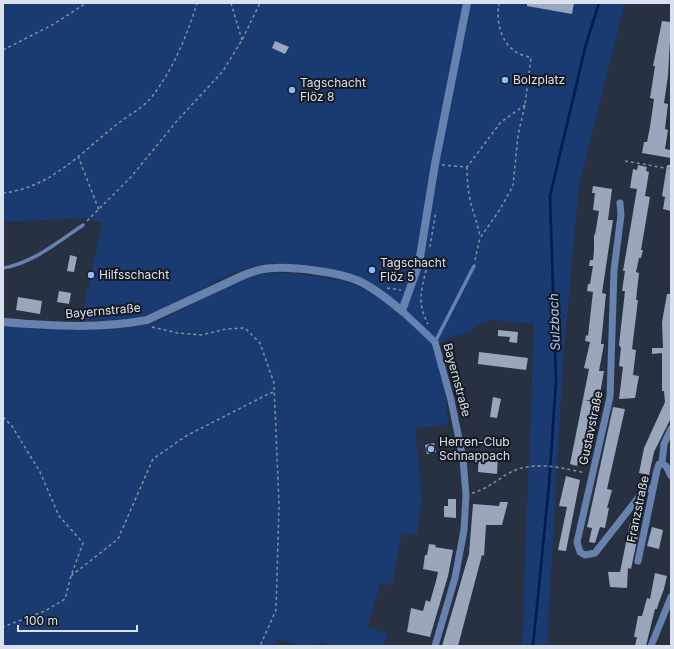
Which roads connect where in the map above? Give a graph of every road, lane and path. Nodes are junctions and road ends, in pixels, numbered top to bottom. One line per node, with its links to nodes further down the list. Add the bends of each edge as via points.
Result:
1 (86, 3): 8 (path, via 54,24)
2 (196, 3): 10 (path, via 190,25 170,67 149,99)
3 (232, 3): 7 (path)
4 (260, 3): 7 (path)
5 (467, 3): 12 (street)
6 (499, 3): 9 (path, via 497,19 508,46 516,53 531,58)
7 (242, 40): 17 (path, via 223,71 176,122 131,177)
8 (3, 50)
9 (524, 105): 13 (path, via 501,122); 20 (path, via 513,186)
10 (78, 156): 15 (path, via 63,170 37,185); 17 (path)
11 (626, 161): 14 (path)
12 (435, 164): 13 (path); 26 (street, via 418,263)
13 (467, 167): 20 (path, via 470,203)
14 (671, 169)
15 (3, 193)
16 (620, 203): 37 (street, Gustavstraße, via 621,215 614,270 611,385)
17 (98, 210): 19 (path)
18 (436, 210): 21 (path)
19 (83, 225): 24 (lane, via 42,252 17,265)
20 (480, 238): 23 (path)
21 (430, 248)
22 (427, 263): 27 (path)
23 (474, 266): 32 (lane)
24 (3, 268)
25 (386, 288): 26 (path)
26 (410, 292): 27 (path); 28 (street)
27 (421, 294): 31 (path, via 420,307)
28 (402, 311): 29 (street, Bayernstraße, via 367,286 350,278 337,274 274,268 244,275); 32 (street, Bayernstraße)
29 (147, 320): 30 (street, Bayernstraße, via 72,327); 33 (path, via 150,326 155,328 201,335 244,328 260,343)
30 (3, 322)
31 (430, 327)
32 (435, 342): 40 (street, Bayernstraße, via 443,364 456,423)
33 (275, 392): 42 (path, via 270,392 186,436 153,459 118,539); 45 (path, via 279,505 276,610)
34 (3, 417): 42 (path, via 12,426 40,472 59,516 83,543)
35 (671, 429): 36 (street, Franzstraße, via 664,444)
36 (662, 463): 38 (street, Franzstraße); 39 (street, Franzstraße, via 659,464)
37 (593, 475): 39 (street, Gustavstraße, via 577,542 580,552 585,555 595,552 642,492); 40 (path, via 547,466 520,468 485,488)
38 (671, 476)
39 (653, 489): 41 (street, Franzstraße)
40 (466, 495): 46 (street, Bayernstraße, via 455,578)
41 (638, 561)
42 (71, 576): 44 (path, via 65,599 45,611)
43 (671, 597): 47 (street)
44 (3, 627)
45 (260, 646)
46 (435, 646)
47 (651, 646)

